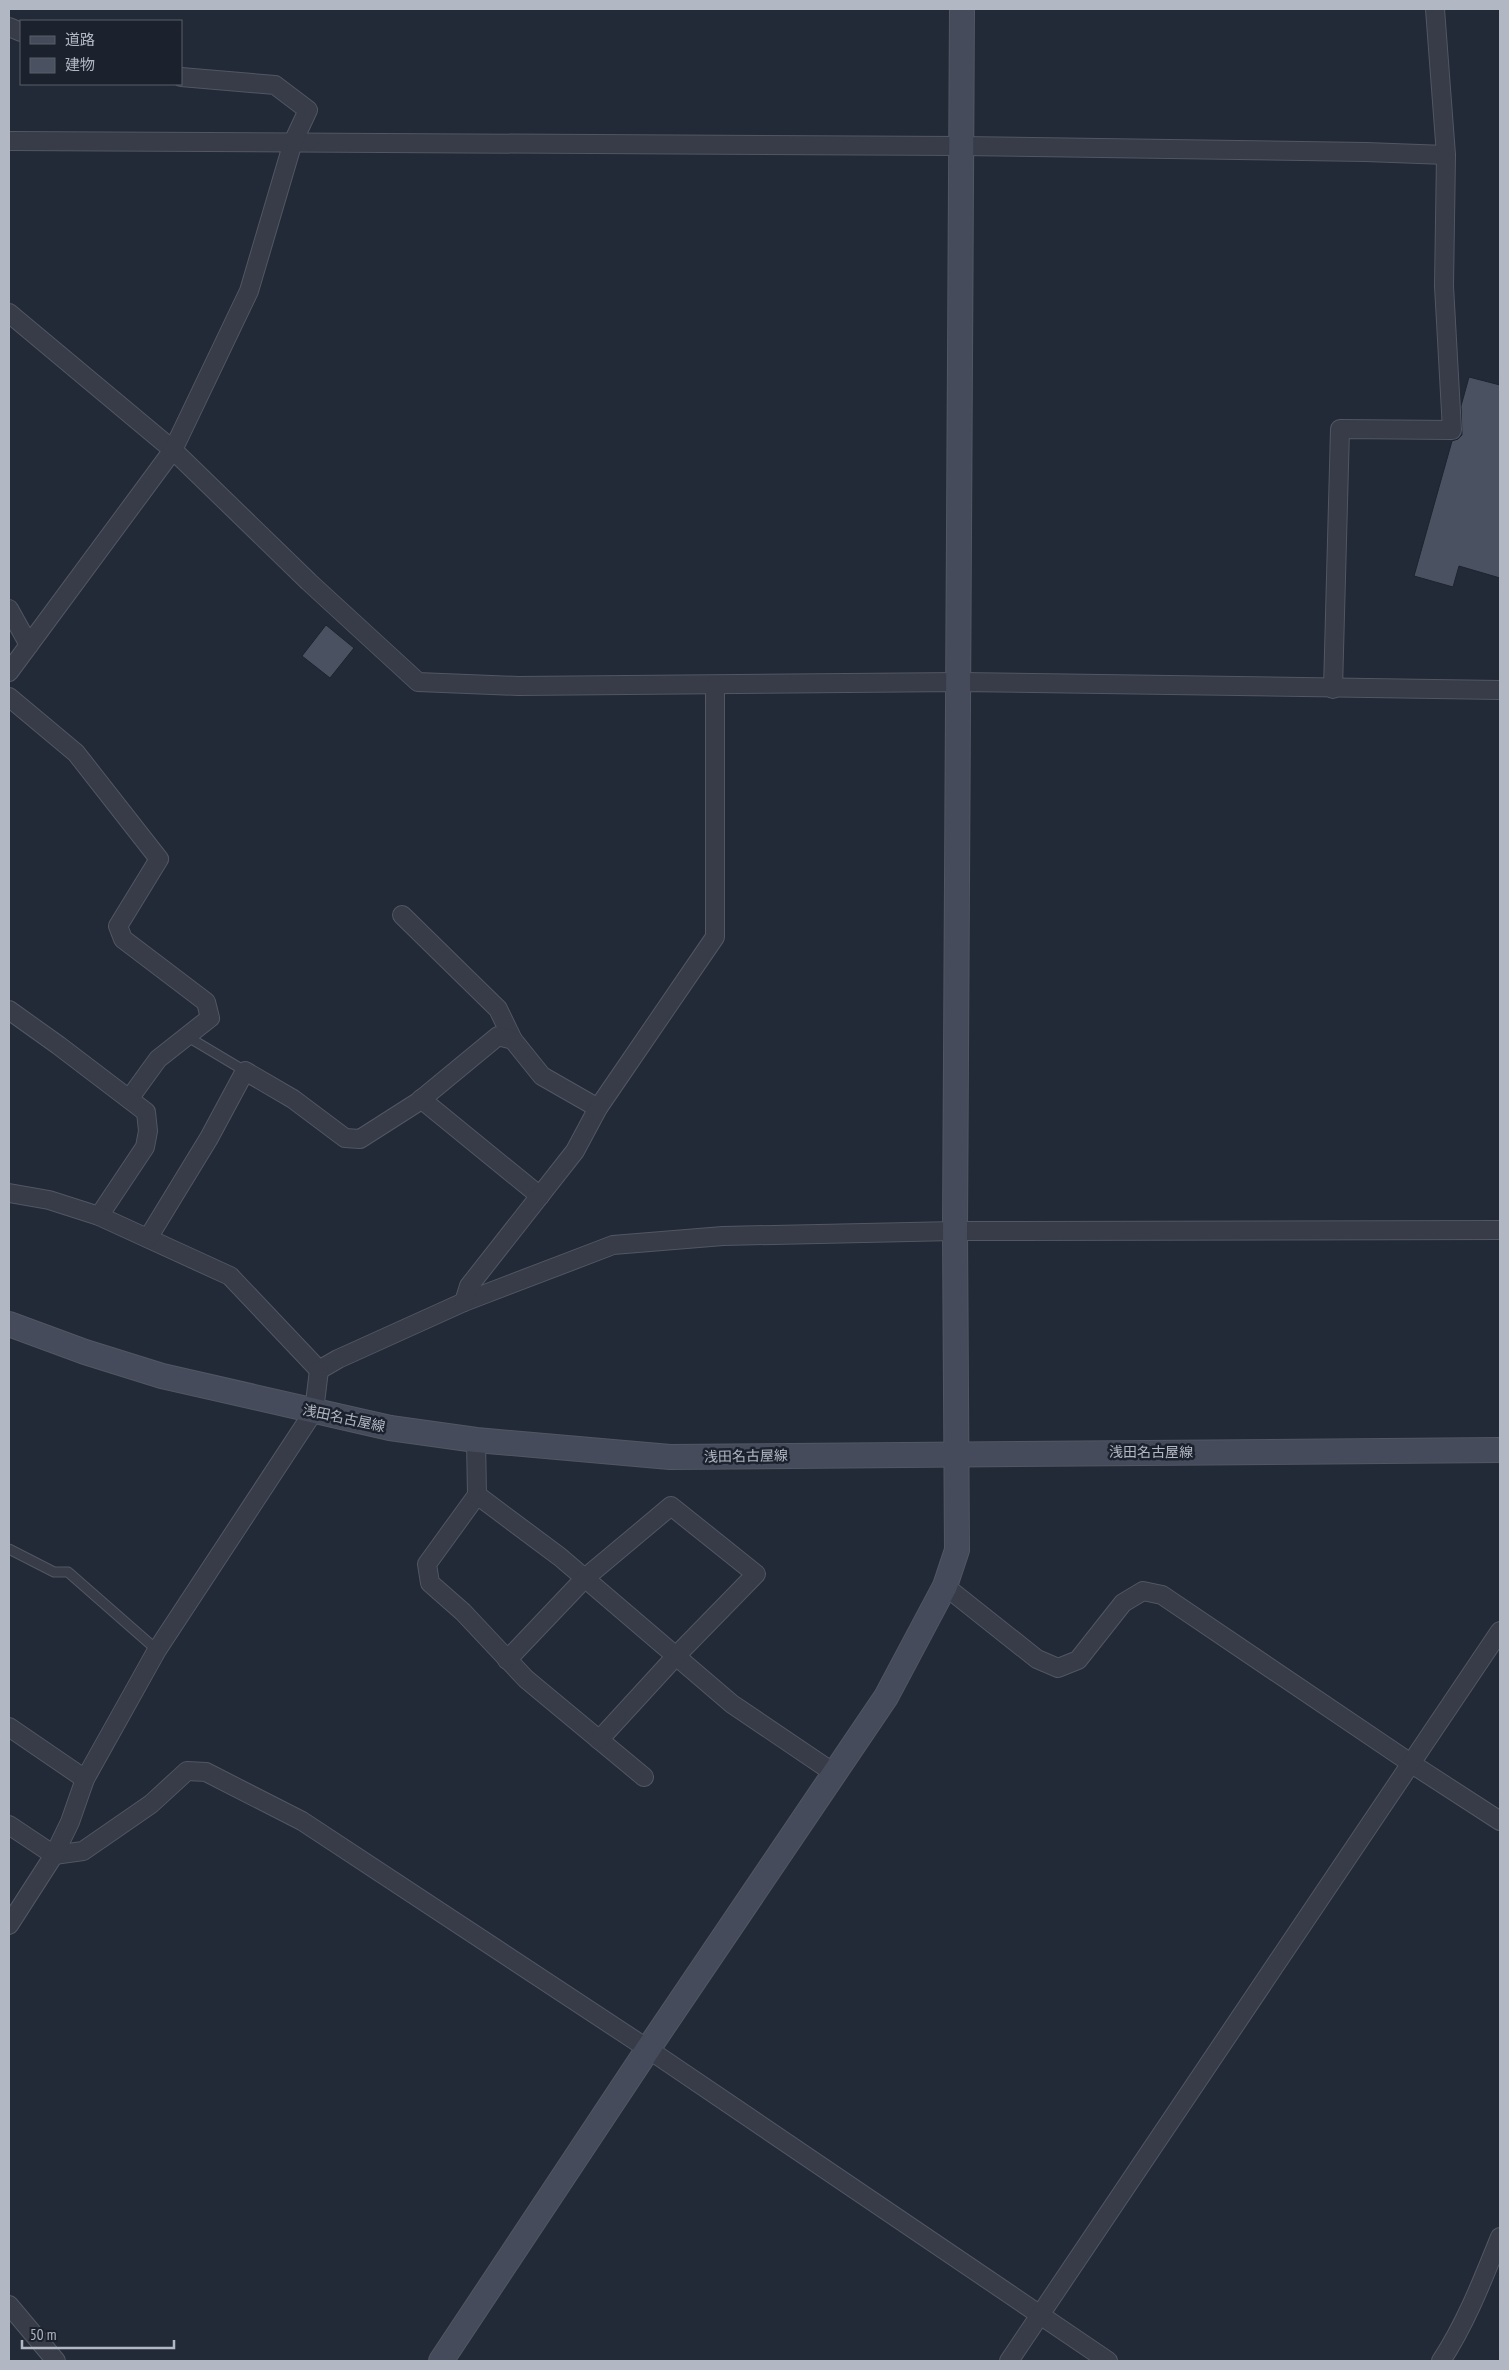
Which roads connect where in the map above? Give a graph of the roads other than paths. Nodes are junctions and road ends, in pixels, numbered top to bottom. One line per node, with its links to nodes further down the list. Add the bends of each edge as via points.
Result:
1 (962, 9): 6 (street)
2 (1435, 9): 7 (street)
3 (182, 77): 5 (street, via 276,85 308,110)
4 (9, 141): 5 (street)
5 (293, 142): 6 (street); 9 (street, via 249,291)
6 (960, 146): 7 (street); 13 (street)
7 (1446, 155): 15 (street, via 1444,286 1452,430 1340,429)
8 (9, 313): 9 (street)
9 (173, 450): 11 (street); 14 (street, via 418,682 518,686)
10 (9, 609): 11 (street)
11 (29, 644): 12 (street)
12 (9, 672)
13 (960, 682): 14 (street); 15 (street); 30 (street)
14 (715, 685): 25 (street, via 715,937)
15 (1333, 689): 16 (street)
16 (1500, 690)
17 (9, 697): 20 (street, via 76,753 160,858 118,926 123,940 206,1002 210,1018)
18 (402, 915): 21 (street, via 498,1009)
19 (9, 1010): 23 (street)
20 (188, 1037): 22 (lane); 23 (street, via 158,1060)
21 (513, 1040): 24 (street, via 498,1036); 25 (street, via 542,1076)
22 (245, 1071): 24 (street, via 293,1100 345,1138 360,1140); 31 (street, via 209,1138)
23 (129, 1099): 28 (street, via 146,1112 148,1136 145,1147)
24 (421, 1100): 27 (street)
25 (598, 1108): 27 (street, via 575,1151)
26 (9, 1193): 28 (street, via 49,1200)
27 (540, 1196): 32 (street, via 469,1286)
28 (99, 1216): 31 (street)
29 (1500, 1230): 30 (street)
30 (955, 1231): 32 (street, via 723,1236 612,1244); 38 (street)
31 (148, 1238): 34 (street, via 230,1276)
32 (464, 1302): 34 (street)
33 (9, 1324): 35 (street, 浅田名古屋線, via 162,1376)
34 (319, 1370): 35 (street)
35 (314, 1411): 36 (street, 浅田名古屋線, via 390,1428); 44 (street)
36 (476, 1440): 38 (street, 浅田名古屋線, via 670,1457); 39 (street)
37 (1500, 1450): 38 (street, 浅田名古屋線)
38 (958, 1453): 42 (street, via 957,1550)
39 (477, 1495): 41 (street); 46 (street, via 427,1564 430,1583 463,1612)
40 (9, 1549): 44 (lane, via 54,1572 68,1572)
41 (585, 1578): 45 (street); 45 (street, via 671,1506 756,1574); 46 (street)
42 (946, 1586): 49 (street, via 1038,1659 1058,1668 1078,1660 1123,1603 1143,1591 1162,1595); 50 (street, via 886,1697)
43 (1500, 1631): 49 (street)
44 (157, 1650): 52 (street)
45 (676, 1656): 48 (street); 50 (street, via 732,1704)
46 (507, 1660): 48 (street)
47 (9, 1727): 52 (street)
48 (599, 1740): 51 (street)
49 (1412, 1764): 53 (street); 60 (street)
50 (834, 1772): 57 (street)
51 (644, 1777)
52 (85, 1779): 55 (street)
53 (1500, 1820)
54 (9, 1825): 55 (street)
55 (54, 1855): 56 (street); 57 (street, via 83,1851 151,1804 187,1771 206,1772 302,1821)
56 (9, 1925)
57 (648, 2049): 60 (street); 62 (street)
58 (1500, 2237): 65 (street, via 1477,2294)
59 (9, 2305): 61 (street)
60 (1038, 2316): 63 (street); 64 (street)
61 (56, 2361)
62 (441, 2361)
63 (1009, 2361)
64 (1108, 2361)
65 (1442, 2361)

